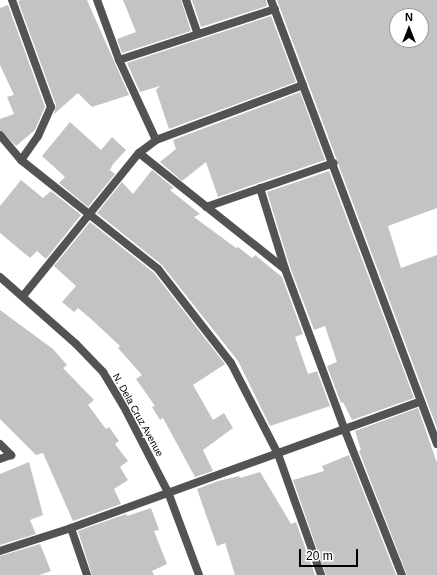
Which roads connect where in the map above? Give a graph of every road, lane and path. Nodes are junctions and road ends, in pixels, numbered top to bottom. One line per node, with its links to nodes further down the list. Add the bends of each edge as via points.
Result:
1 (12, 0): 12 (street, via 51,107 38,136)
2 (97, 0): 7 (street)
3 (186, 0): 6 (street)
4 (271, 0): 5 (street)
5 (275, 9): 6 (street); 8 (street)
6 (198, 34): 7 (street)
7 (119, 60): 10 (street)
8 (303, 85): 10 (street); 13 (street)
9 (0, 135): 12 (street)
10 (156, 140): 11 (street)
11 (139, 153): 15 (street); 16 (street)
12 (21, 160): 16 (street)
13 (334, 163): 14 (street); 20 (street)
14 (260, 188): 15 (street); 17 (street)
15 (206, 207): 17 (street)
16 (91, 213): 19 (street); 24 (street, via 158,269 232,363)
17 (285, 269): 21 (street)
18 (0, 277): 19 (street, N. Dela Cruz Avenue)
19 (23, 296): 26 (street, N. Dela Cruz Avenue, via 103,372)
20 (421, 401): 21 (street); 23 (street)
21 (344, 428): 24 (street); 32 (street)
22 (0, 444): 25 (street, via 11,455)
23 (437, 444)
24 (278, 454): 26 (street); 31 (street)
25 (0, 459)
26 (168, 492): 27 (street); 30 (street, N. Dela Cruz Avenue)
27 (71, 528): 28 (street); 29 (street)
28 (0, 551)
29 (86, 575)
30 (199, 575)
31 (322, 575)
32 (402, 575)

